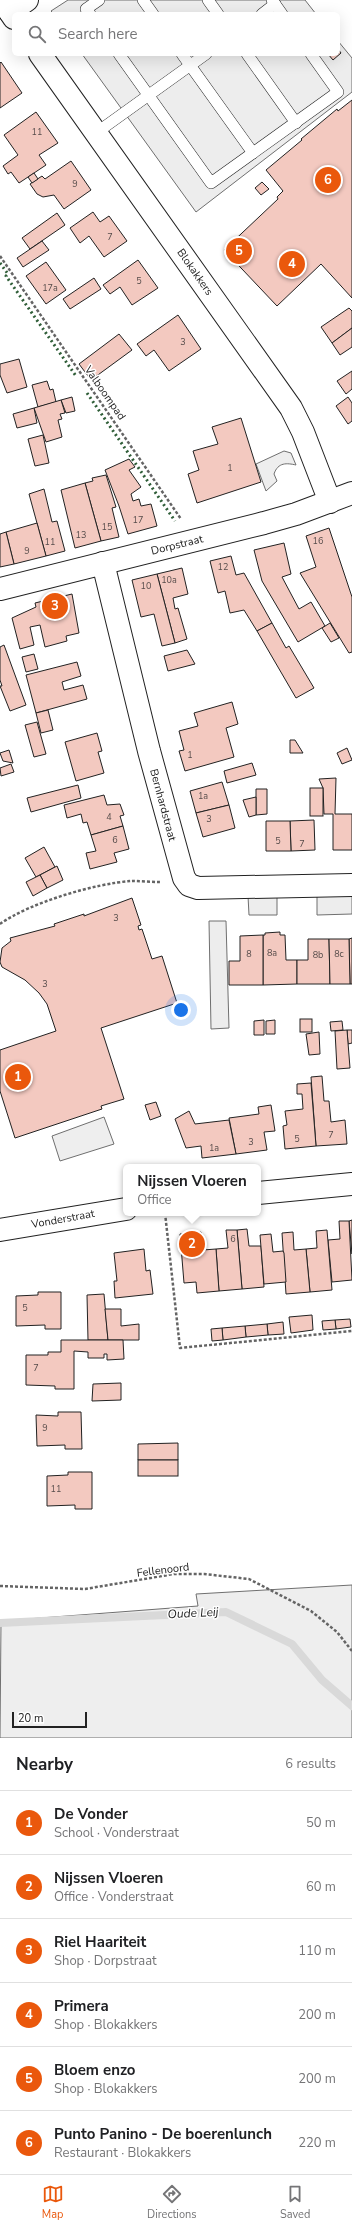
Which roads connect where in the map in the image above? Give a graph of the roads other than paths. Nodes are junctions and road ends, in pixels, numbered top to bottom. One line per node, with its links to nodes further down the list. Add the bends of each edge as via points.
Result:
1 (98, 0): 5 (lane, via 86,9)
2 (143, 0): 6 (lane)
3 (208, 0): 7 (lane)
4 (274, 2): 8 (lane); 9 (lane)
5 (88, 12)
6 (152, 12)
7 (217, 12)
8 (264, 12)
9 (281, 12)
10 (41, 56): 19 (street, Blokakkers)
11 (119, 56): 17 (lane)
12 (183, 56): 16 (lane)
13 (203, 56): 16 (lane)
14 (248, 56): 18 (lane)
15 (312, 56): 18 (lane, via 338,92)
16 (190, 66): 17 (lane); 20 (lane)
17 (148, 95): 19 (lane); 20 (lane, via 211,183)
18 (296, 123): 20 (lane)
19 (96, 133): 22 (street, Blokakkers, via 291,408)
20 (253, 153)
21 (352, 493): 22 (street, Dorpstraat)
22 (330, 502): 23 (street, Dorpstraat, via 296,514)
23 (103, 563): 24 (street, Dorpstraat); 25 (street, Bernhardstraat, via 147,744 184,878 189,885 198,888)
24 (0, 589)
25 (352, 885)
26 (352, 1184): 27 (street)
27 (261, 1193)
28 (123, 1210): 29 (street, Vonderstraat)
29 (0, 1230)

